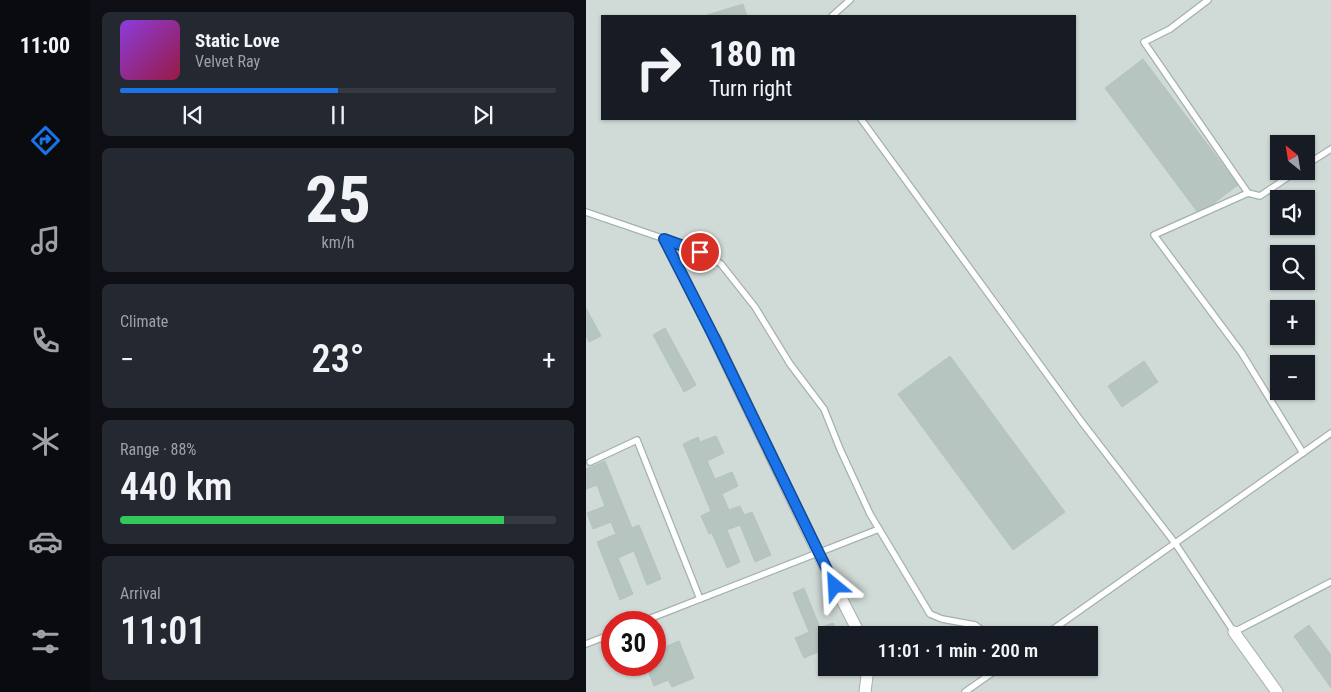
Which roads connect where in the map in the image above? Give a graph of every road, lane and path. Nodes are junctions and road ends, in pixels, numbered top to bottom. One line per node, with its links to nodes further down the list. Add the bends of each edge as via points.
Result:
1 (850, 0): 3 (lane)
2 (1208, 0): 8 (lane, via 1170,29 1144,42)
3 (833, 15)
4 (862, 120): 16 (lane, via 1081,421)
5 (1331, 149): 6 (lane)
6 (1315, 160)
7 (1284, 180): 8 (lane, via 1260,196)
8 (1248, 193): 13 (lane, via 1154,235 1241,352)
9 (586, 212): 10 (lane)
10 (664, 239): 11 (lane); 15 (lane, via 700,252 720,264 755,307 790,364 824,409)
11 (715, 339): 17 (street)
12 (1331, 433): 13 (lane)
13 (1304, 452): 16 (lane)
14 (590, 462): 19 (lane, via 637,440)
15 (879, 529): 17 (lane); 22 (lane, via 930,614)
16 (1175, 543): 23 (lane); 24 (lane)
17 (818, 553): 19 (lane); 21 (street)
18 (1331, 582): 24 (lane)
19 (700, 599): 20 (lane)
20 (666, 612)
21 (855, 626)
22 (976, 626)
23 (1058, 626)
24 (1234, 632): 31 (street)
25 (601, 638): 26 (lane)
26 (586, 644)
27 (867, 676): 29 (street)
28 (987, 676): 30 (lane)
29 (865, 692)
30 (964, 692)
31 (1277, 692)

